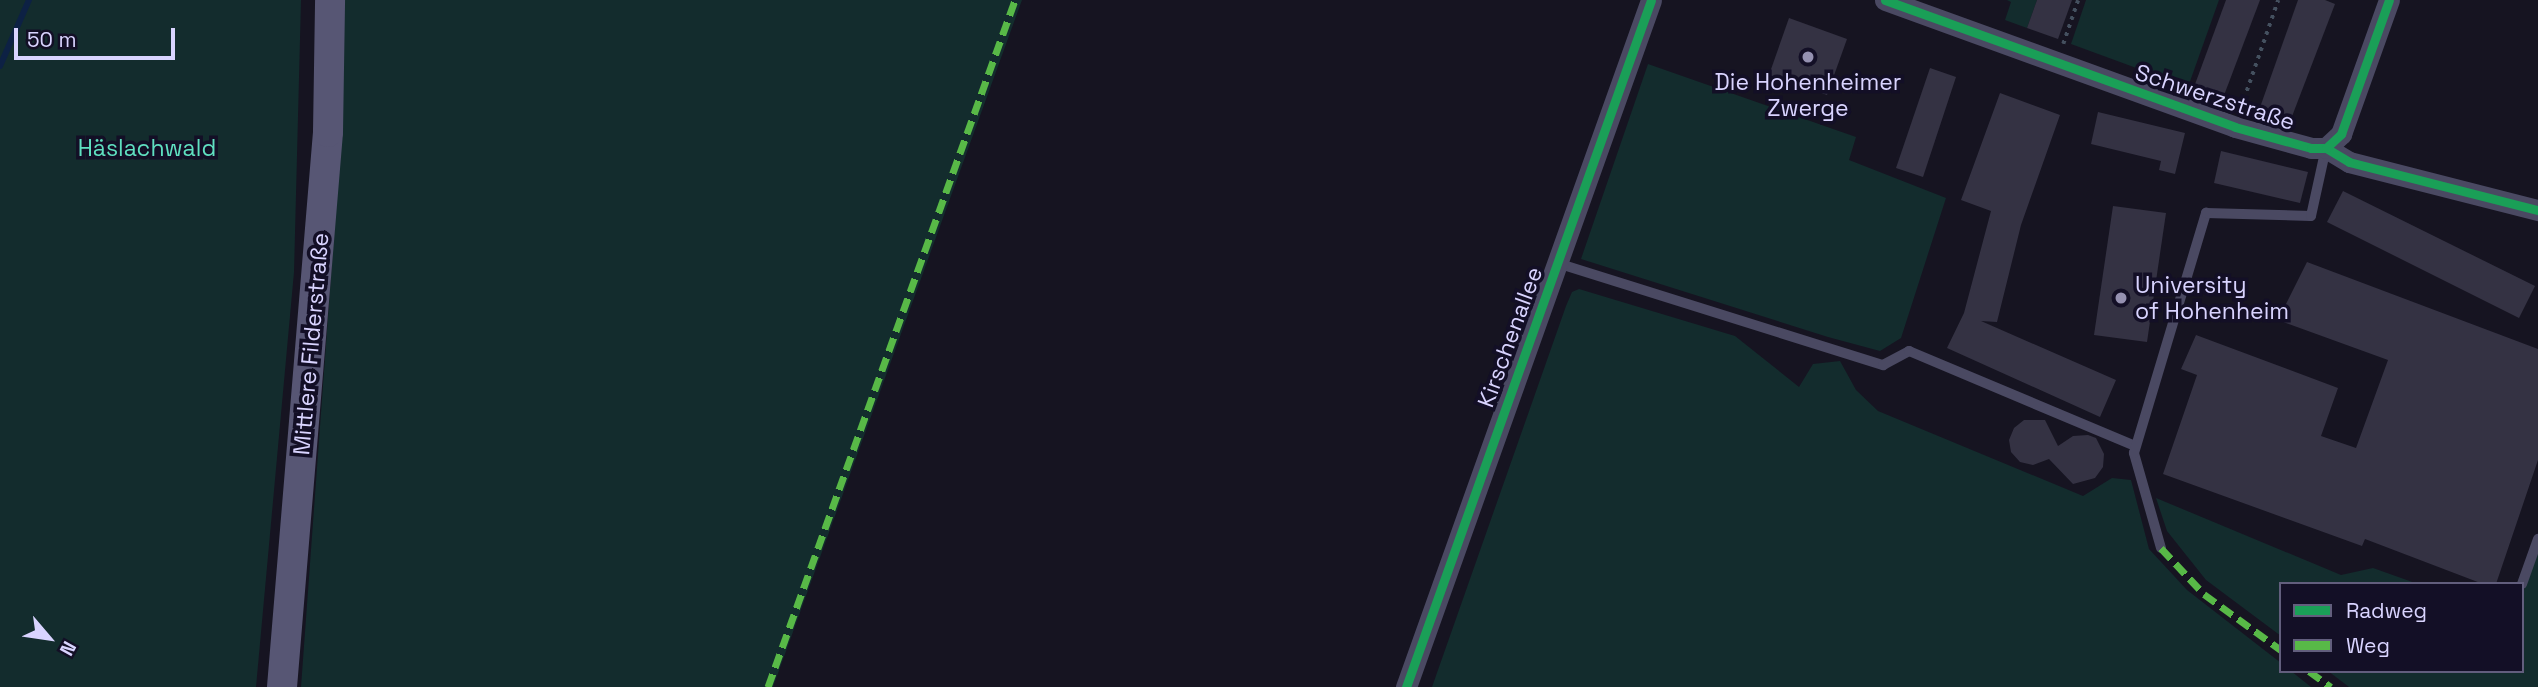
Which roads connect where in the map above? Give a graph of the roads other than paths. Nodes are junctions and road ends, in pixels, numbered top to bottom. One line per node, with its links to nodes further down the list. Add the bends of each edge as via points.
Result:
1 (330, 0): 12 (main road, Mittlere Filderstraße, via 327,145)
2 (1651, 0): 7 (street, Kirschenallee)
3 (1885, 0): 5 (street, Schwerzstraße, via 2235,127)
4 (2389, 0): 5 (street, via 2341,134)
5 (2326, 148): 6 (street, Schwerzstraße, via 2349,162); 8 (lane, via 2311,216 2207,213)
6 (2538, 211)
7 (1557, 263): 8 (lane, via 1883,365 1909,351); 13 (street, Kirschenallee)
8 (2135, 446): 10 (lane)
9 (2538, 539): 11 (lane)
10 (2161, 548)
11 (2523, 582)
12 (282, 687)
13 (1406, 687)

